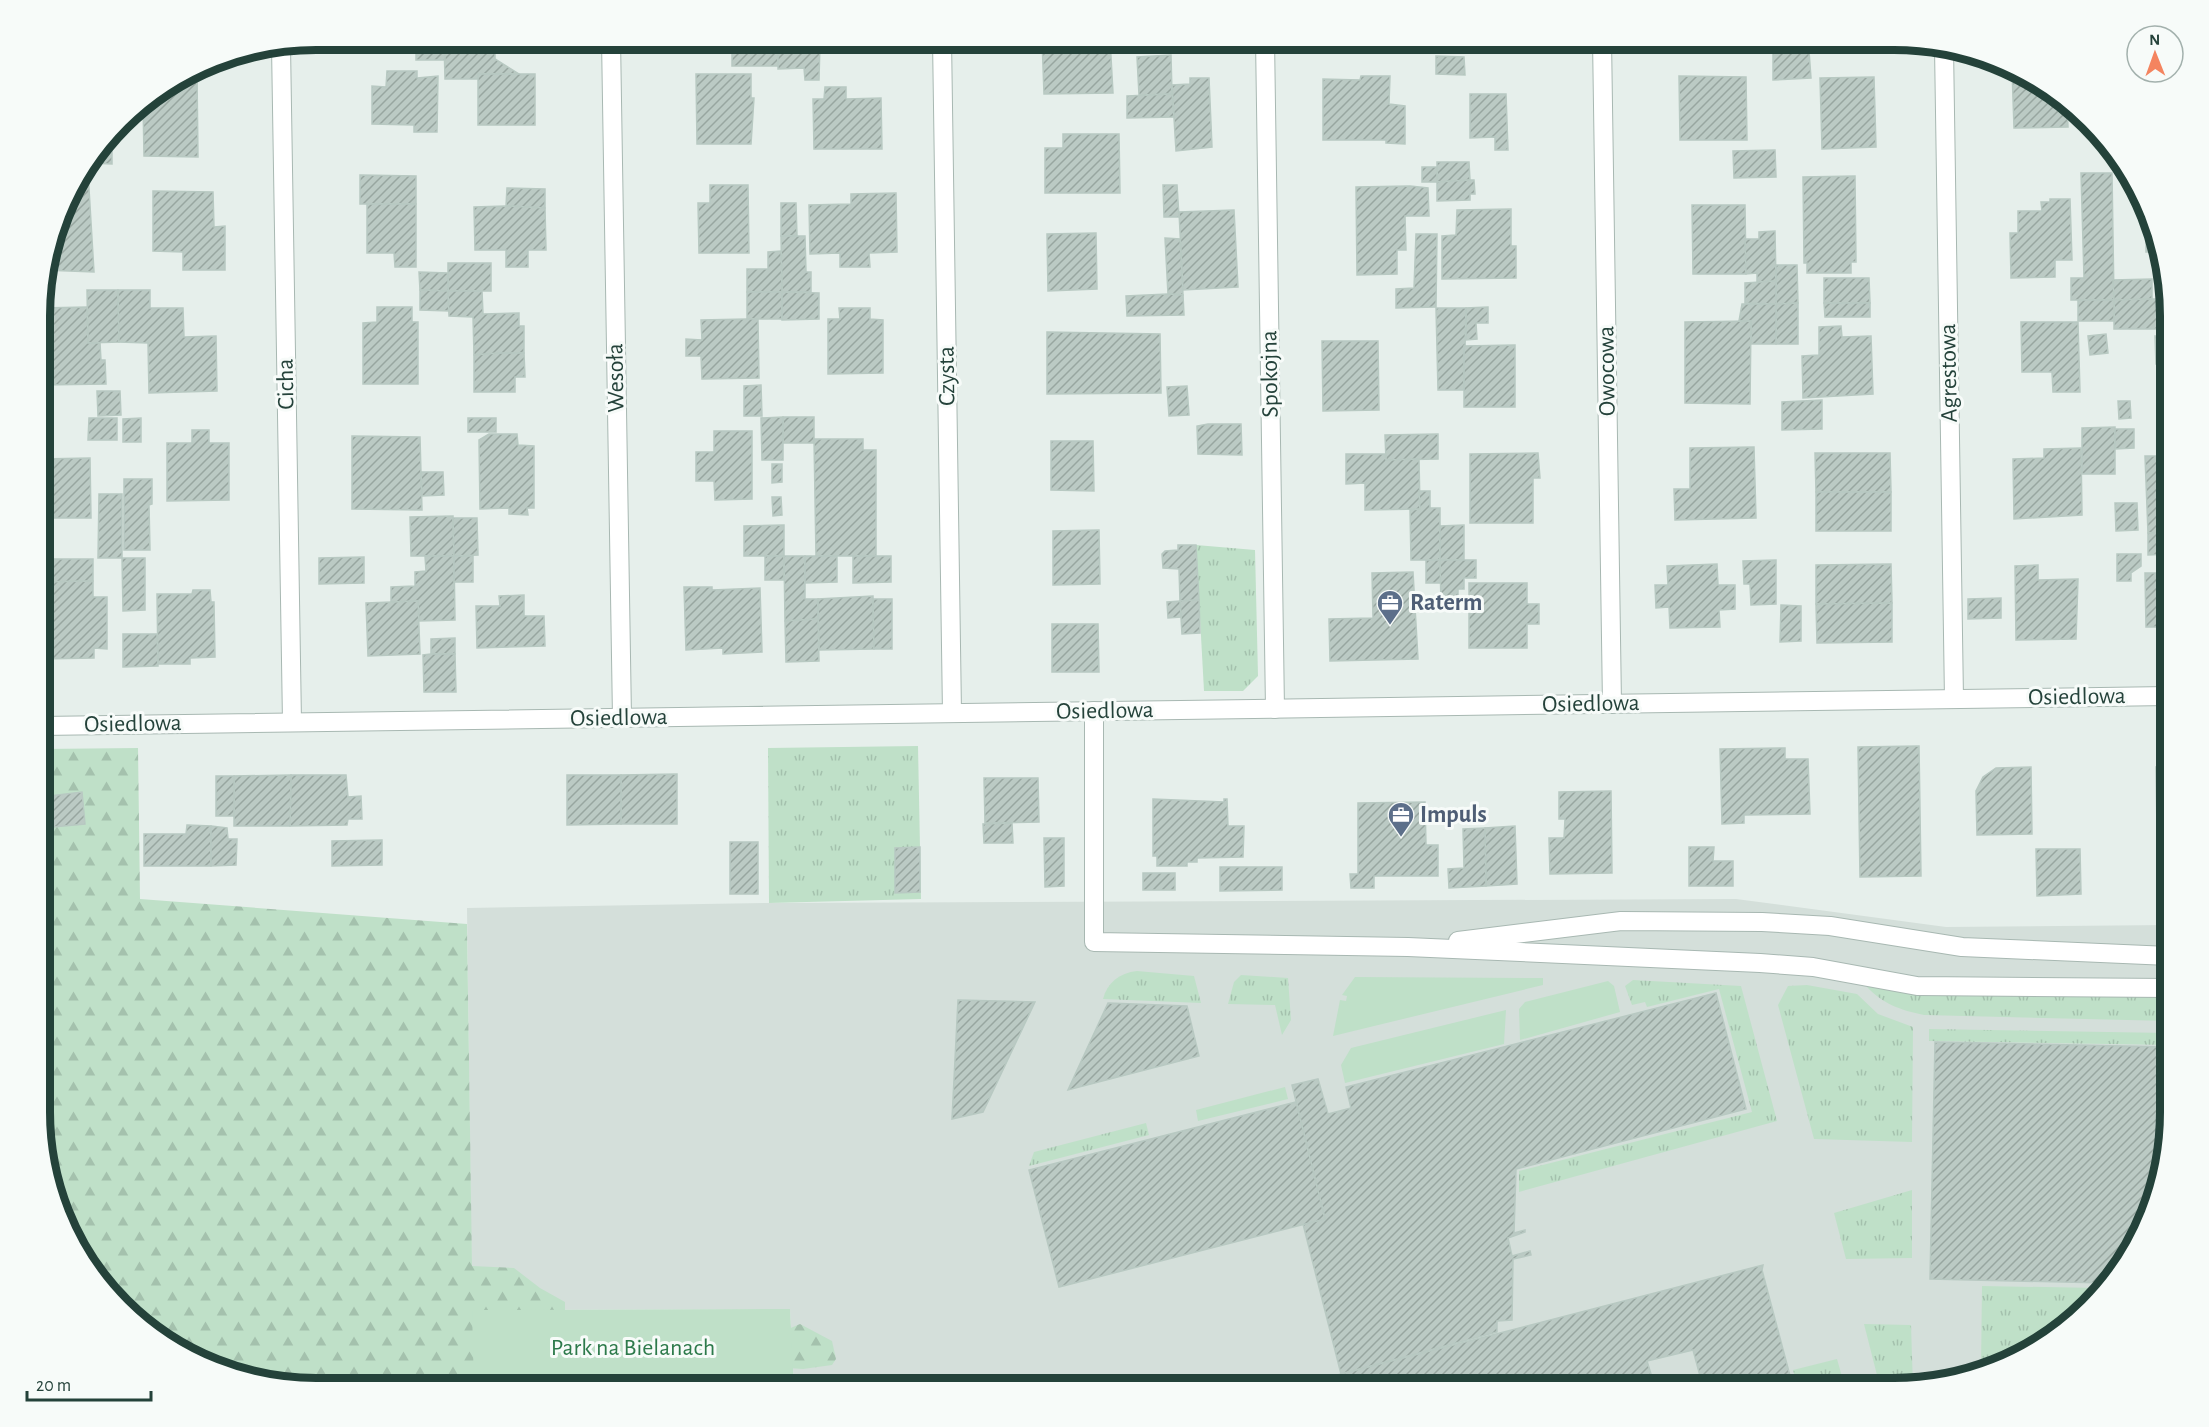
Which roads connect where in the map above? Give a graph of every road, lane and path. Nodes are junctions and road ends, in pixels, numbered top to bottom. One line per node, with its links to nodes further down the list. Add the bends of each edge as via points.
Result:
1 (611, 50): 13 (street, Wesoła)
2 (942, 50): 12 (street, Czysta)
3 (1265, 50): 10 (street, Spokojna)
4 (1602, 50): 9 (street, Owocowa)
5 (281, 52): 14 (street, Cicha)
6 (1944, 55): 8 (street, Agrestowa)
7 (2160, 696): 8 (street, Osiedlowa)
8 (1954, 699): 9 (street, Osiedlowa)
9 (1612, 704): 10 (street, Osiedlowa)
10 (1275, 709): 11 (street, Osiedlowa)
11 (1094, 711): 12 (street, Osiedlowa); 16 (street, via 1094,942)
12 (952, 713): 13 (street, Osiedlowa)
13 (622, 717): 14 (street, Osiedlowa)
14 (292, 722): 15 (street, Osiedlowa)
15 (50, 726)
16 (1408, 947): 17 (street, via 1621,921 1750,921 1830,926 1962,947); 18 (street, via 1813,967 1917,986)
17 (2160, 956)
18 (2160, 988)

